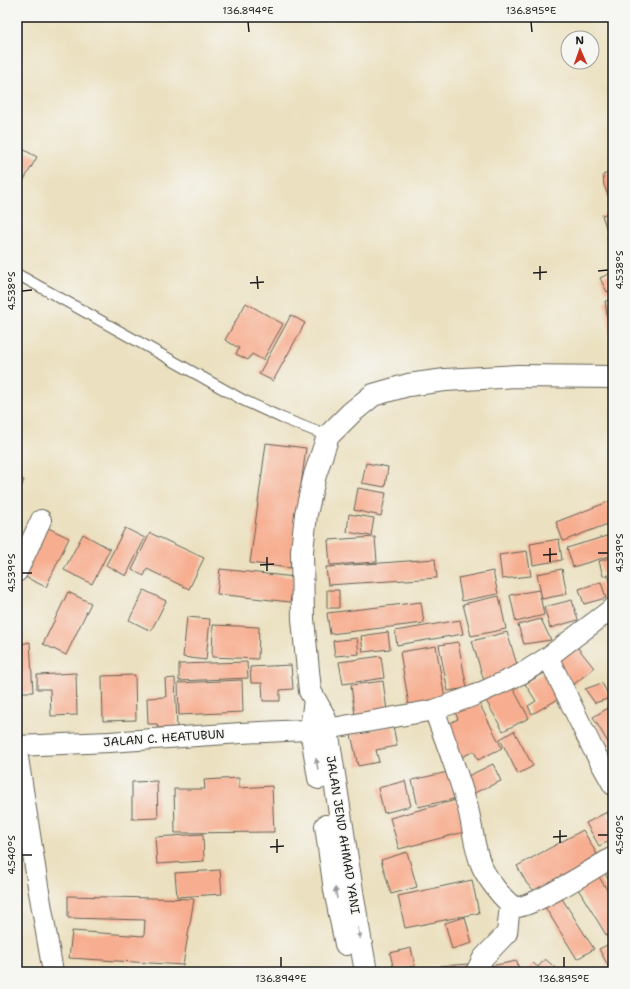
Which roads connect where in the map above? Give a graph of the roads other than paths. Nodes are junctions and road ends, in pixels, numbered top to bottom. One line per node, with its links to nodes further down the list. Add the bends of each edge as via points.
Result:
1 (17, 274): 3 (lane, via 243,400)
2 (613, 377): 3 (main road, JALAN JEND AHMAD YANI, via 518,376 408,385 373,395)
3 (328, 436): 9 (main road, JALAN JEND AHMAD YANI, via 306,514 302,550 303,619 310,691 324,716)
4 (41, 520): 5 (street)
5 (17, 572)
6 (613, 608): 7 (street, JALAN C. HEATUBUN)
7 (548, 657): 8 (street, JALAN C. HEATUBUN, via 506,682); 12 (street)
8 (434, 710): 9 (street, JALAN C. HEATUBUN); 14 (street, via 467,806 482,868)
9 (319, 729): 10 (street, JALAN C. HEATUBUN); 16 (main road, JALAN JEND AHMAD YANI, one-way to 9, via 335,890 322,791); 17 (main road, JALAN JEND AHMAD YANI, one-way to 17)
10 (17, 746)
11 (17, 751): 15 (street)
12 (613, 785)
13 (613, 857): 14 (street, via 534,902 516,907)
14 (510, 905): 18 (street, via 507,933 483,958)
15 (53, 972)
16 (352, 972)
17 (366, 972)
18 (476, 972)

